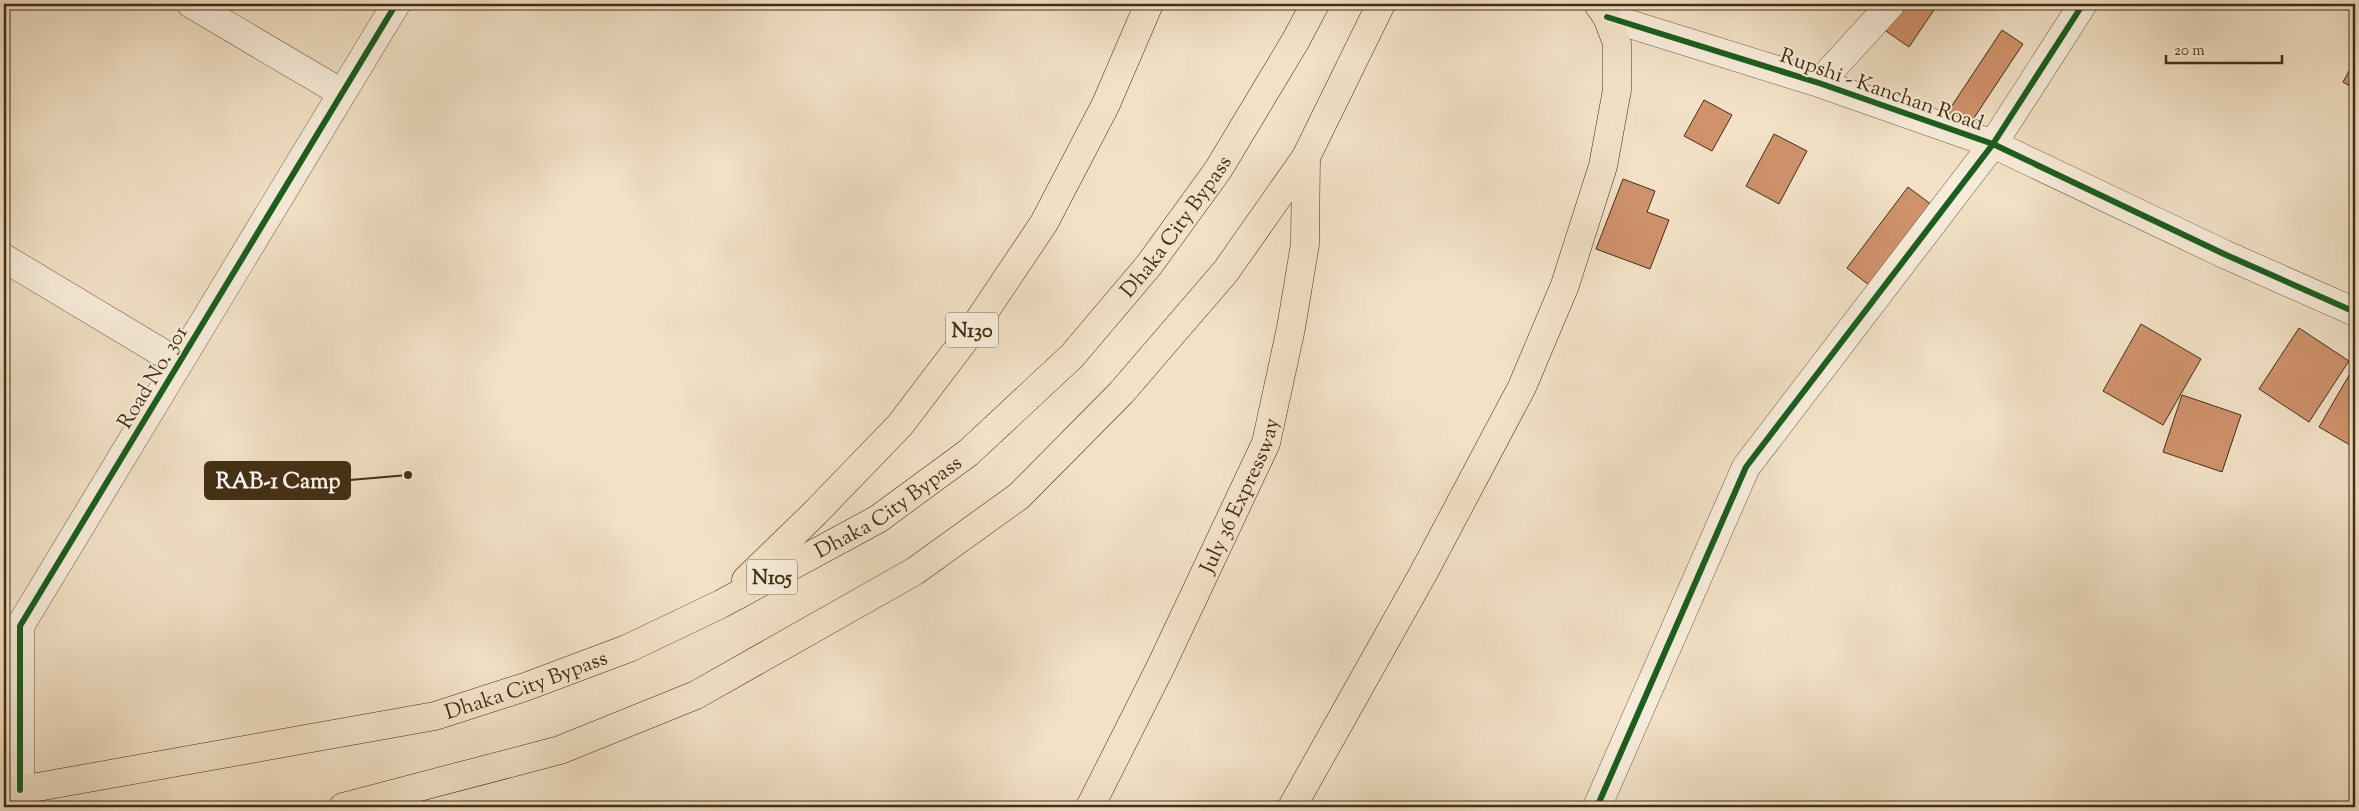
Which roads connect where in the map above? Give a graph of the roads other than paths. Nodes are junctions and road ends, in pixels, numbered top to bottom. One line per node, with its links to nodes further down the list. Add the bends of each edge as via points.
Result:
1 (191, 4): 10 (street)
2 (396, 4): 10 (street, Road No. 301)
3 (1149, 4): 16 (main road, N130, via 1106,104 1044,223 973,329 900,425)
4 (1315, 4): 16 (main road, Dhaka City Bypass / N105, via 1218,170 1149,265 1072,356 968,453 878,519)
5 (1381, 4): 12 (main road)
6 (1891, 4): 9 (street)
7 (2083, 4): 11 (street)
8 (1603, 10): 9 (street, Rupshi - Kanchan Road); 21 (main road, via 1617,43 1618,90 1603,166 1565,285 1522,387 1415,589)
9 (1819, 83): 11 (street, Rupshi - Kanchan Road)
10 (342, 92): 15 (street, Road No. 301)
11 (1993, 144): 14 (street, Rupshi - Kanchan Road, via 2224,254); 22 (street, via 1746,468)
12 (1306, 158): 19 (main road, via 1226,271 1122,393 1019,496 915,571 696,695 560,750); 20 (main road, July 36 Expressway, via 1305,244 1266,443 1161,666)
13 (4, 258): 15 (street)
14 (2355, 312)
15 (179, 363): 17 (street, Road No. 301)
16 (721, 604): 18 (main road, Dhaka City Bypass / N105, via 629,648 435,716)
17 (12, 620): 18 (street, Road No. 301)
18 (12, 792)
19 (343, 807)
20 (1090, 807)
21 (1292, 807)
22 (1597, 807)

